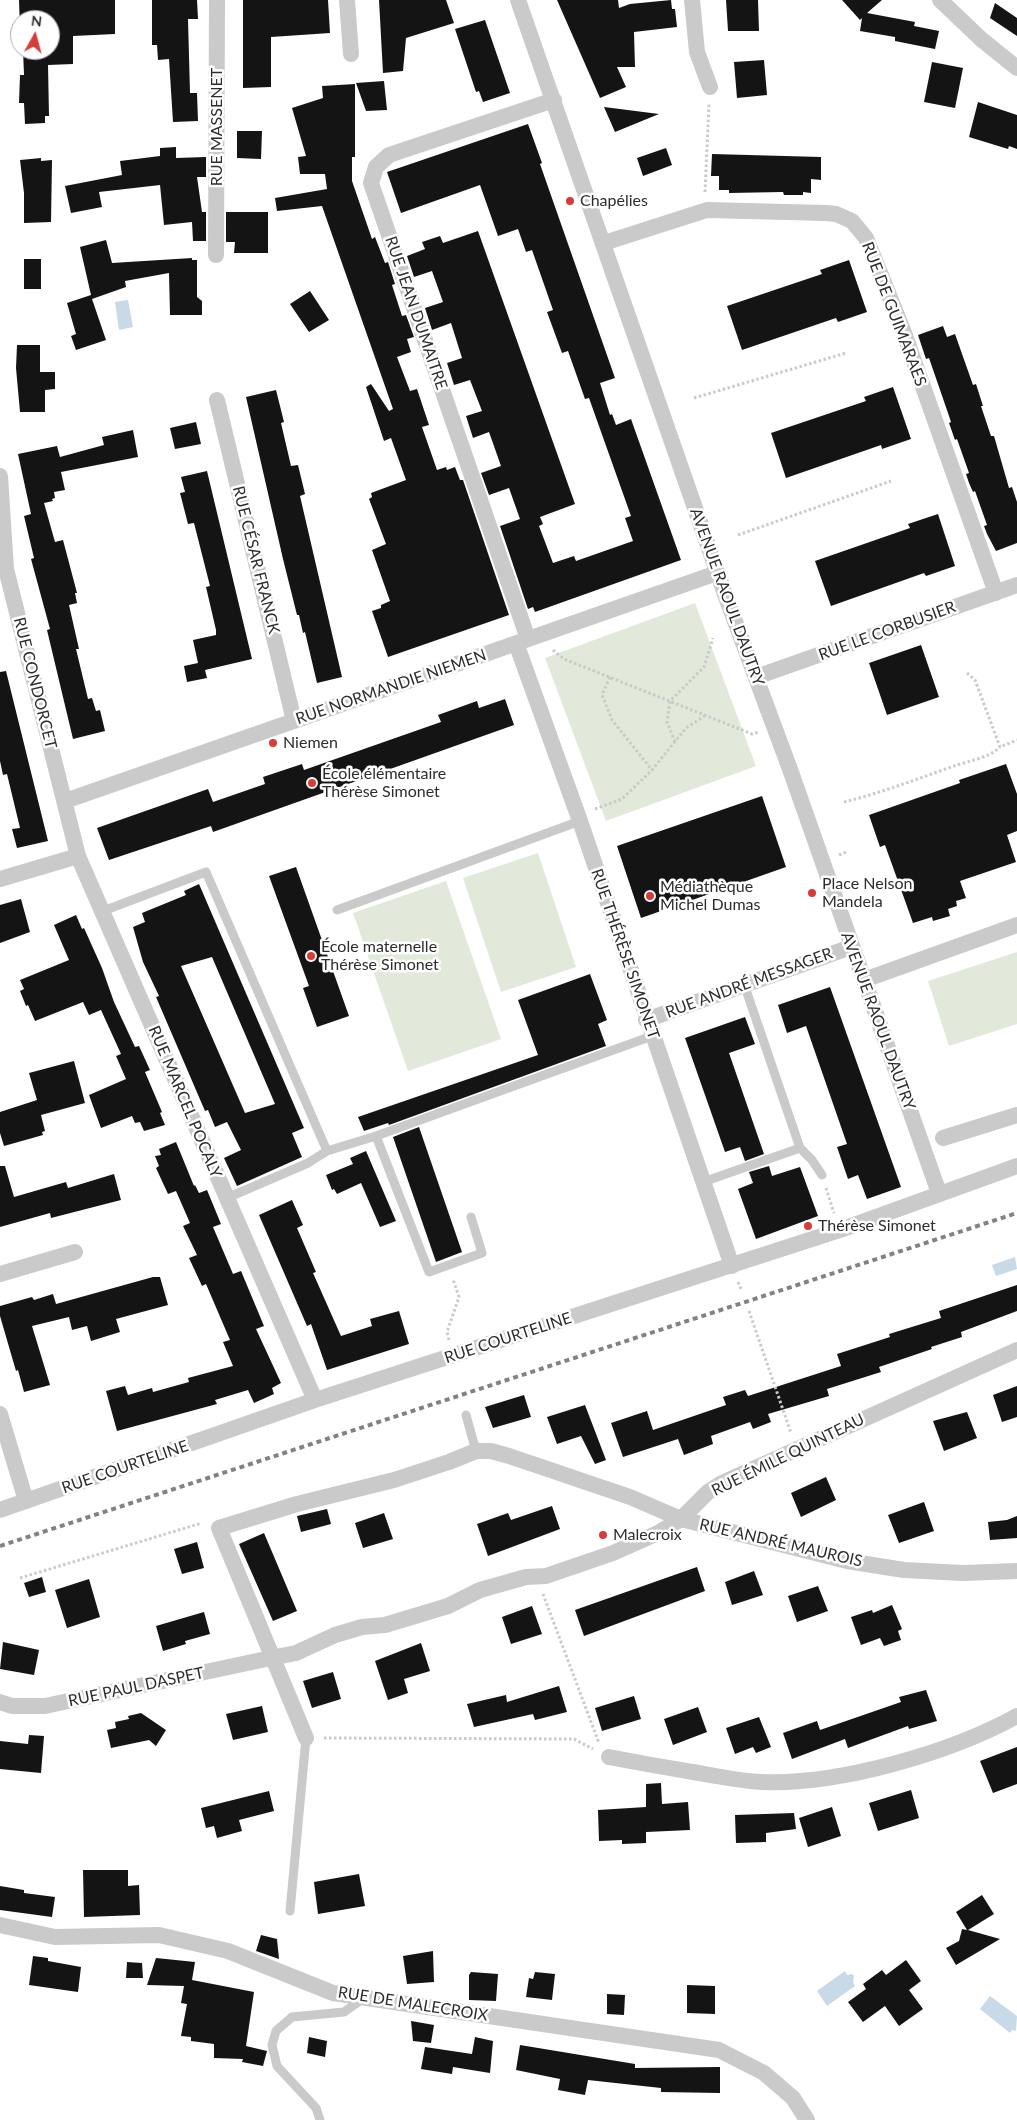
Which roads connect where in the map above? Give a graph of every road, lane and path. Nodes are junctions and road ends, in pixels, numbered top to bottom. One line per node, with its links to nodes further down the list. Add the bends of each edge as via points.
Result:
1 (217, 0): 12 (street, RUE MASSENET)
2 (347, 0): 6 (street)
3 (518, 0): 9 (street, AVENUE RAOUL DAUTRY)
4 (692, 0): 8 (street, via 698,52)
5 (940, 0): 7 (street)
6 (351, 54)
7 (1017, 68)
8 (710, 86): 10 (path, via 705,189)
9 (554, 100): 11 (street, AVENUE RAOUL DAUTRY); 24 (street, RUE JEAN DUMAITRE, via 389,155 376,167 371,183)
10 (707, 210): 11 (street, RUE DE GUIMARAES); 21 (street, RUE DE GUIMARAES, via 836,214 852,221 866,238 903,330)
11 (604, 243): 19 (street, AVENUE RAOUL DAUTRY)
12 (216, 255)
13 (846, 353): 14 (path)
14 (694, 398)
15 (217, 400): 30 (street, RUE CÉSAR FRANCK)
16 (0, 476): 36 (street, RUE CONDORCET, via 6,570)
17 (891, 482): 18 (path)
18 (738, 535)
19 (717, 573): 22 (street, RUE NORMANDIE NIEMEN); 27 (street, AVENUE RAOUL DAUTRY)
20 (1017, 585): 21 (street, RUE LE CORBUSIER)
21 (996, 593): 27 (street, RUE LE CORBUSIER)
22 (549, 632): 24 (street, RUE NORMANDIE NIEMEN); 26 (path, via 552,648 564,659)
23 (713, 638): 28 (path, via 704,667)
24 (522, 641): 30 (street, RUE NORMANDIE NIEMEN); 38 (street, RUE THÉRÈSE SIMONET)
25 (967, 673): 34 (path, via 975,680)
26 (610, 677): 28 (path); 35 (path, via 602,695 612,720)
27 (756, 677): 31 (street, AVENUE RAOUL DAUTRY)
28 (670, 701): 29 (path); 33 (path, via 667,722)
29 (706, 715): 31 (path, via 752,734); 33 (path, via 686,728)
30 (294, 721): 36 (street, RUE NORMANDIE NIEMEN)
31 (773, 726): 44 (street, AVENUE RAOUL DAUTRY)
32 (1017, 740): 34 (path)
33 (675, 742): 35 (path)
34 (1000, 747): 37 (path, via 995,752)
35 (652, 770): 38 (path, via 622,799)
36 (64, 801): 39 (street, RUE MARCEL POCALY)
37 (844, 802)
38 (579, 819): 41 (lane); 47 (street, RUE THÉRÈSE SIMONET)
39 (78, 856): 40 (street); 42 (street, RUE MARCEL POCALY)
40 (0, 879)
41 (337, 910)
42 (103, 911): 53 (lane, via 206,872); 58 (street, RUE MARCEL POCALY)
43 (1017, 925): 45 (street)
44 (851, 947): 45 (street, AVENUE RAOUL DAUTRY); 46 (street, RUE ANDRÉ MESSAGER)
45 (864, 980): 57 (street, AVENUE RAOUL DAUTRY)
46 (744, 984): 47 (street, RUE ANDRÉ MESSAGER); 52 (lane)
47 (646, 1020): 48 (street, RUE THÉRÈSE SIMONET)
48 (652, 1036): 50 (lane); 56 (street, RUE THÉRÈSE SIMONET)
49 (1017, 1115): 51 (street)
50 (376, 1136): 53 (lane); 62 (lane, via 429,1272)
51 (943, 1138)
52 (800, 1148): 55 (lane); 56 (lane)
53 (327, 1151): 58 (lane, via 308,1163)
54 (1017, 1166): 57 (street, RUE COURTELINE)
55 (822, 1175): 60 (path)
56 (703, 1182): 63 (street, RUE THÉRÈSE SIMONET)
57 (939, 1193): 60 (street, RUE COURTELINE)
58 (227, 1198): 68 (street, RUE MARCEL POCALY)
59 (471, 1216): 62 (lane, via 482,1253)
60 (840, 1230): 63 (street, RUE COURTELINE)
61 (76, 1252): 64 (street)
62 (448, 1266): 67 (path, via 459,1297 447,1332)
63 (732, 1266): 67 (street, RUE COURTELINE)
64 (0, 1274)
65 (749, 1311): 71 (path)
66 (1017, 1350): 71 (street, RUE ÉMILE QUINTEAU)
67 (453, 1356): 68 (street, RUE COURTELINE)
68 (315, 1400): 73 (street, RUE COURTELINE)
69 (0, 1414): 73 (street)
70 (466, 1415): 72 (lane)
71 (798, 1448): 75 (street, RUE ÉMILE QUINTEAU, via 722,1483)
72 (476, 1451): 75 (street, via 509,1456 630,1497); 76 (street, via 394,1480 297,1504)
73 (26, 1501): 74 (street, RUE COURTELINE)
74 (0, 1510)
75 (681, 1519): 77 (street, RUE ANDRÉ MAUROIS, via 847,1561 904,1570); 78 (street, RUE ANDRÉ MAUROIS, via 613,1553)
76 (219, 1528): 79 (path, via 203,1522); 80 (street)
77 (1017, 1571)
78 (536, 1577): 80 (street, RUE ANDRÉ MAUROIS, via 480,1590 448,1606 385,1625 362,1627); 84 (path)
79 (20, 1578)
80 (271, 1658): 81 (street, RUE PAUL DASPET, via 45,1706 12,1706); 83 (street)
81 (0, 1702)
82 (1017, 1716): 84 (street, via 982,1734 904,1761 785,1783 735,1780)
83 (306, 1738): 84 (path, via 574,1739); 85 (lane)
84 (603, 1754)
85 (290, 1911)
86 (0, 1925): 87 (street, RUE DE MALECROIX, via 55,1937 159,1935 228,1951 333,1993)
87 (365, 1998): 88 (lane, via 344,2012 292,2016 276,2031 272,2045 277,2066 316,2108); 89 (street, RUE DE MALECROIX, via 719,2050 764,2072 793,2098)
88 (320, 2120)
89 (807, 2120)

